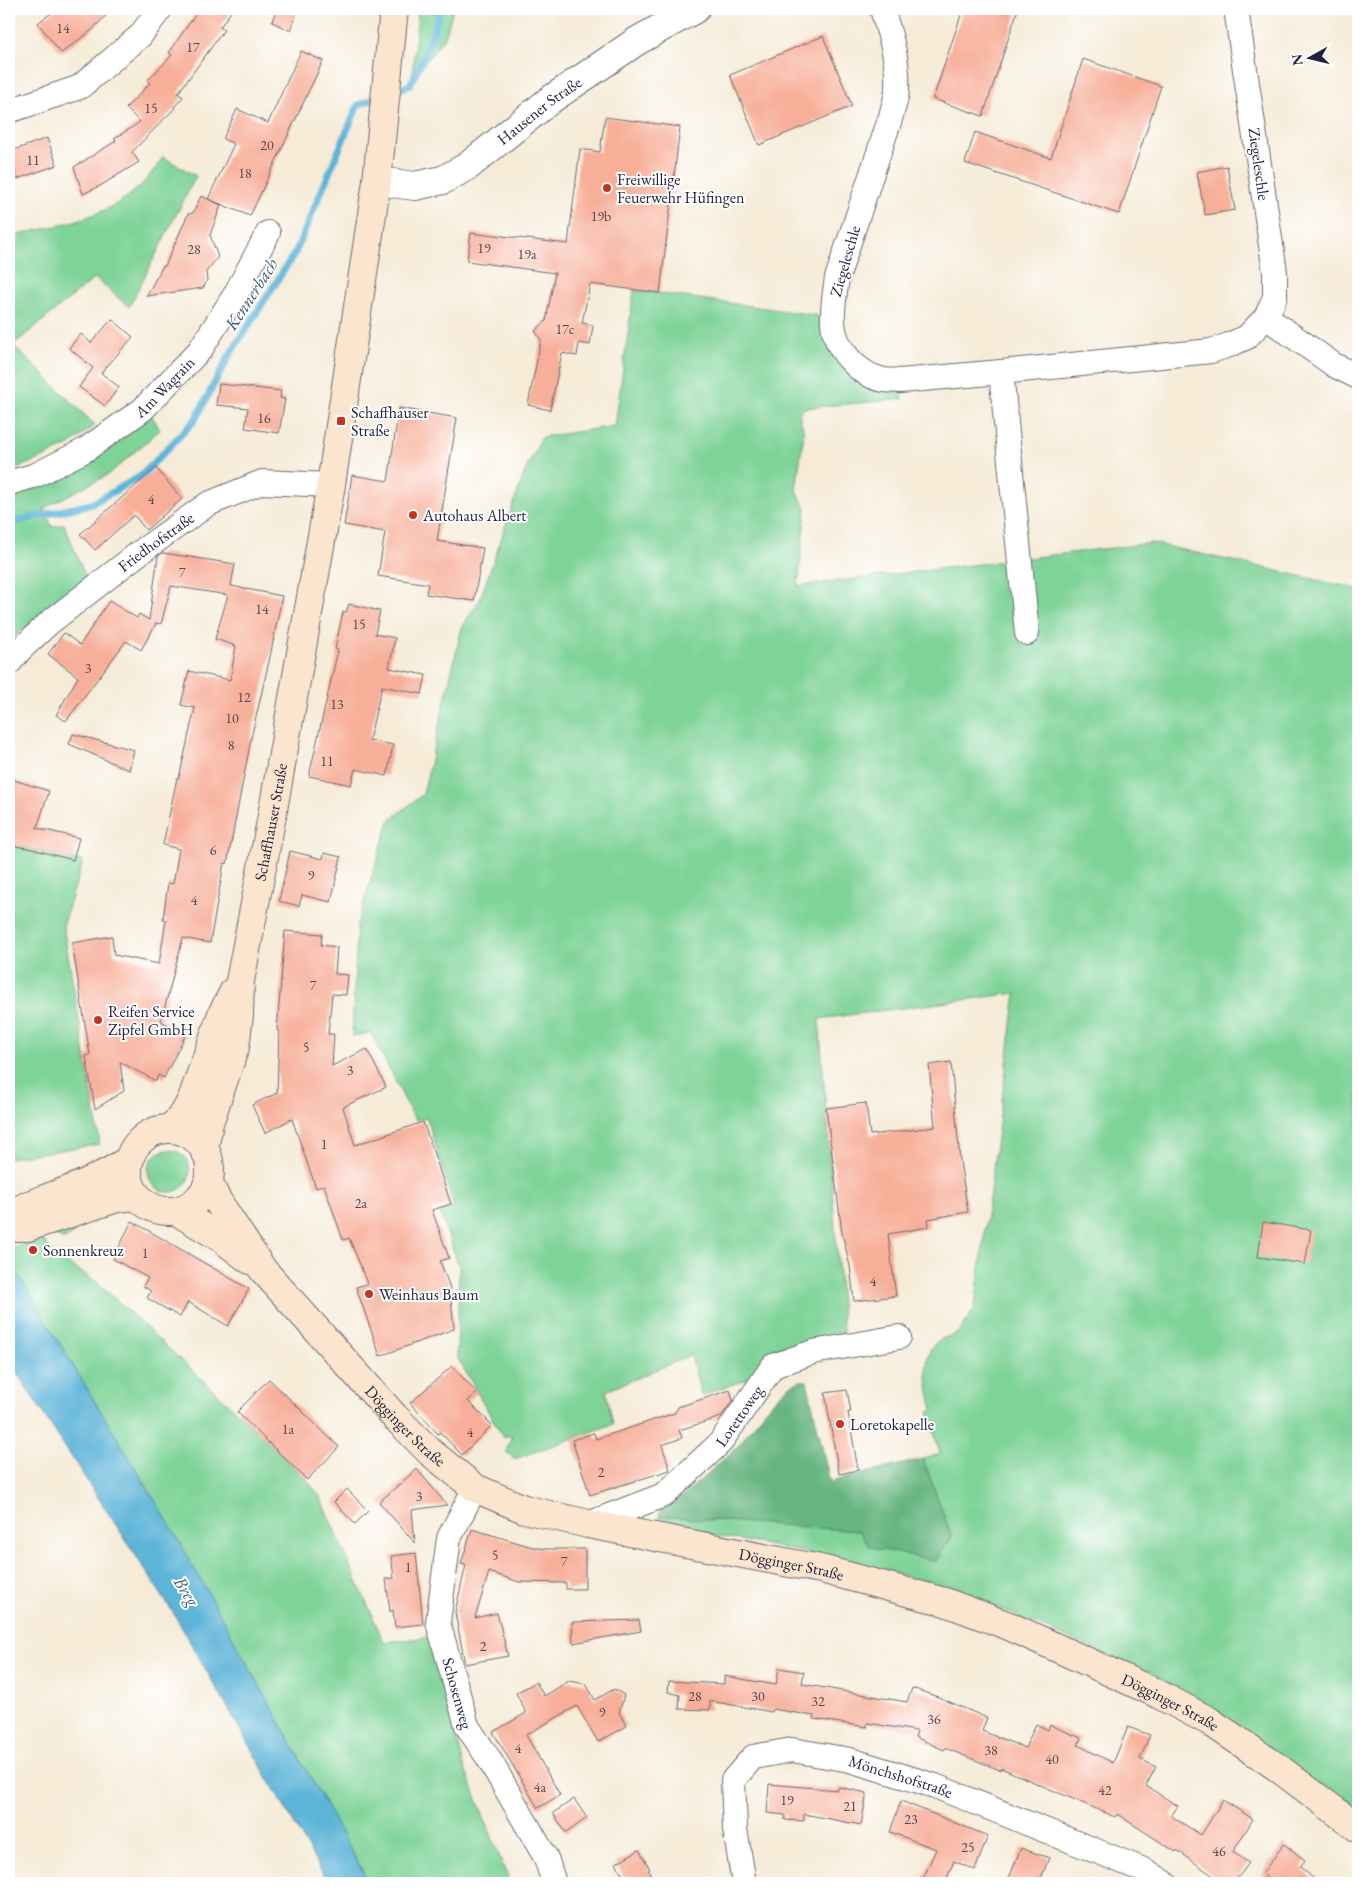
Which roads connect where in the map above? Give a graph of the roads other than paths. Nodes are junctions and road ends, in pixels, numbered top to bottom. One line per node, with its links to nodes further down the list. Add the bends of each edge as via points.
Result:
1 (160, 9): 6 (street, via 140,36 80,87)
2 (394, 9): 7 (main road, Schaffhauser Straße)
3 (695, 9): 7 (street, Hausener Straße, via 637,41 558,94 468,166 444,180 415,186)
4 (882, 9): 10 (street, Ziegeleschle, via 893,44 897,90 837,278 832,323 840,346 852,362 868,374 884,380)
5 (1236, 9): 9 (street, Ziegeleschle, via 1275,272 1275,297)
6 (9, 111)
7 (377, 181): 13 (main road, Schaffhauser Straße)
8 (268, 233): 12 (street, Am Wagrain, via 235,295 200,350 142,410 85,450)
9 (1266, 317): 10 (street, Ziegeleschle, via 1247,337 1211,351); 11 (street, via 1334,365)
10 (1001, 372): 14 (street)
11 (1358, 377)
12 (9, 483)
13 (331, 485): 15 (street, Friedhofstraße, via 262,482 208,504 50,623); 16 (main road, Schaffhauser Straße)
14 (1027, 633)
15 (9, 663)
16 (240, 981): 17 (main road, Schaffhauser Straße, via 222,1014 192,1099); 18 (main road, Schaffhauser Straße, via 235,1047 209,1122)
17 (170, 1129): 18 (main road, via 184,1132); 19 (main road, via 142,1140)
18 (204, 1150): 20 (main road, via 209,1166)
19 (130, 1158): 21 (main road, via 129,1180); 23 (main road, via 112,1171 22,1206)
20 (208, 1182): 22 (main road, via 196,1201); 25 (main road, Dögginger Straße)
21 (137, 1196): 22 (main road, via 159,1210); 24 (main road, via 117,1198 28,1227)
22 (176, 1210): 25 (main road, Dögginger Straße)
23 (9, 1217)
24 (9, 1227)
25 (263, 1270): 27 (main road, Dögginger Straße, via 395,1417 430,1452)
26 (899, 1337): 28 (street, Lorettoweg, via 813,1352 772,1366 720,1443 664,1495)
27 (476, 1488): 28 (main road, Dögginger Straße, via 524,1509); 30 (street, Schosenweg, via 449,1538 438,1622 467,1726)
28 (588, 1524): 29 (main road, Dögginger Straße, via 821,1569 945,1602 1009,1626 1148,1689 1209,1722 1278,1767)
29 (1358, 1828)
30 (546, 1858): 31 (street, Schosenweg); 32 (street)
31 (554, 1883)
32 (568, 1883)
33 (744, 1883): 34 (street, Mönchshofstraße, via 733,1780 753,1757 792,1750 850,1760 935,1786 1146,1871)
34 (1165, 1883)

